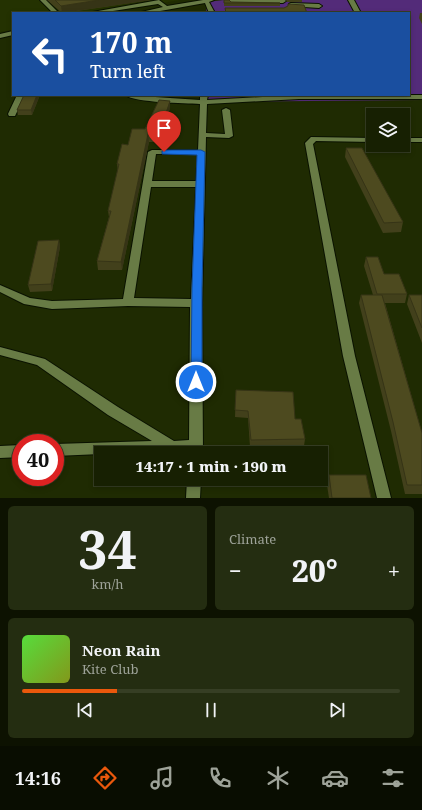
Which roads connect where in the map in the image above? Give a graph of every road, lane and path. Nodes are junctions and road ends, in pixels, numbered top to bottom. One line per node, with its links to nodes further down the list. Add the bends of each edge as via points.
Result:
1 (43, 0): 11 (street)
2 (169, 0): 7 (street)
3 (196, 0): 9 (street)
4 (208, 0): 14 (street); 15 (street)
5 (351, 0): 16 (street)
6 (232, 1): 8 (street)
7 (159, 2): 9 (street); 12 (street)
8 (283, 4): 10 (street)
9 (165, 6): 13 (street)
10 (319, 6)
11 (55, 12)
12 (96, 12)
13 (136, 12)
14 (145, 12)
15 (212, 12)
16 (357, 12)
17 (12, 34): 18 (street)
18 (0, 36)
19 (21, 96): 25 (street)
20 (134, 96): 23 (street, via 152,99)
21 (299, 96): 22 (street); 23 (street)
22 (422, 97)
23 (204, 98): 26 (street)
24 (226, 110): 26 (street, via 229,136)
25 (12, 114)
26 (202, 135): 30 (street)
27 (366, 140): 45 (street, via 319,139 309,143 349,356)
28 (410, 140): 29 (street)
29 (422, 140)
30 (201, 152): 31 (street, via 152,152); 32 (street)
31 (148, 184): 32 (street); 34 (street)
32 (200, 184): 35 (street)
33 (0, 288): 34 (street, via 28,301 52,305)
34 (128, 302): 35 (street)
35 (196, 303): 38 (street)
36 (0, 351): 37 (street, via 41,362 113,411)
37 (171, 446)
38 (196, 446)
39 (94, 449): 40 (street)
40 (64, 450)
41 (12, 451): 42 (street)
42 (0, 452)
43 (194, 486): 44 (street)
44 (193, 498)
45 (384, 498)

